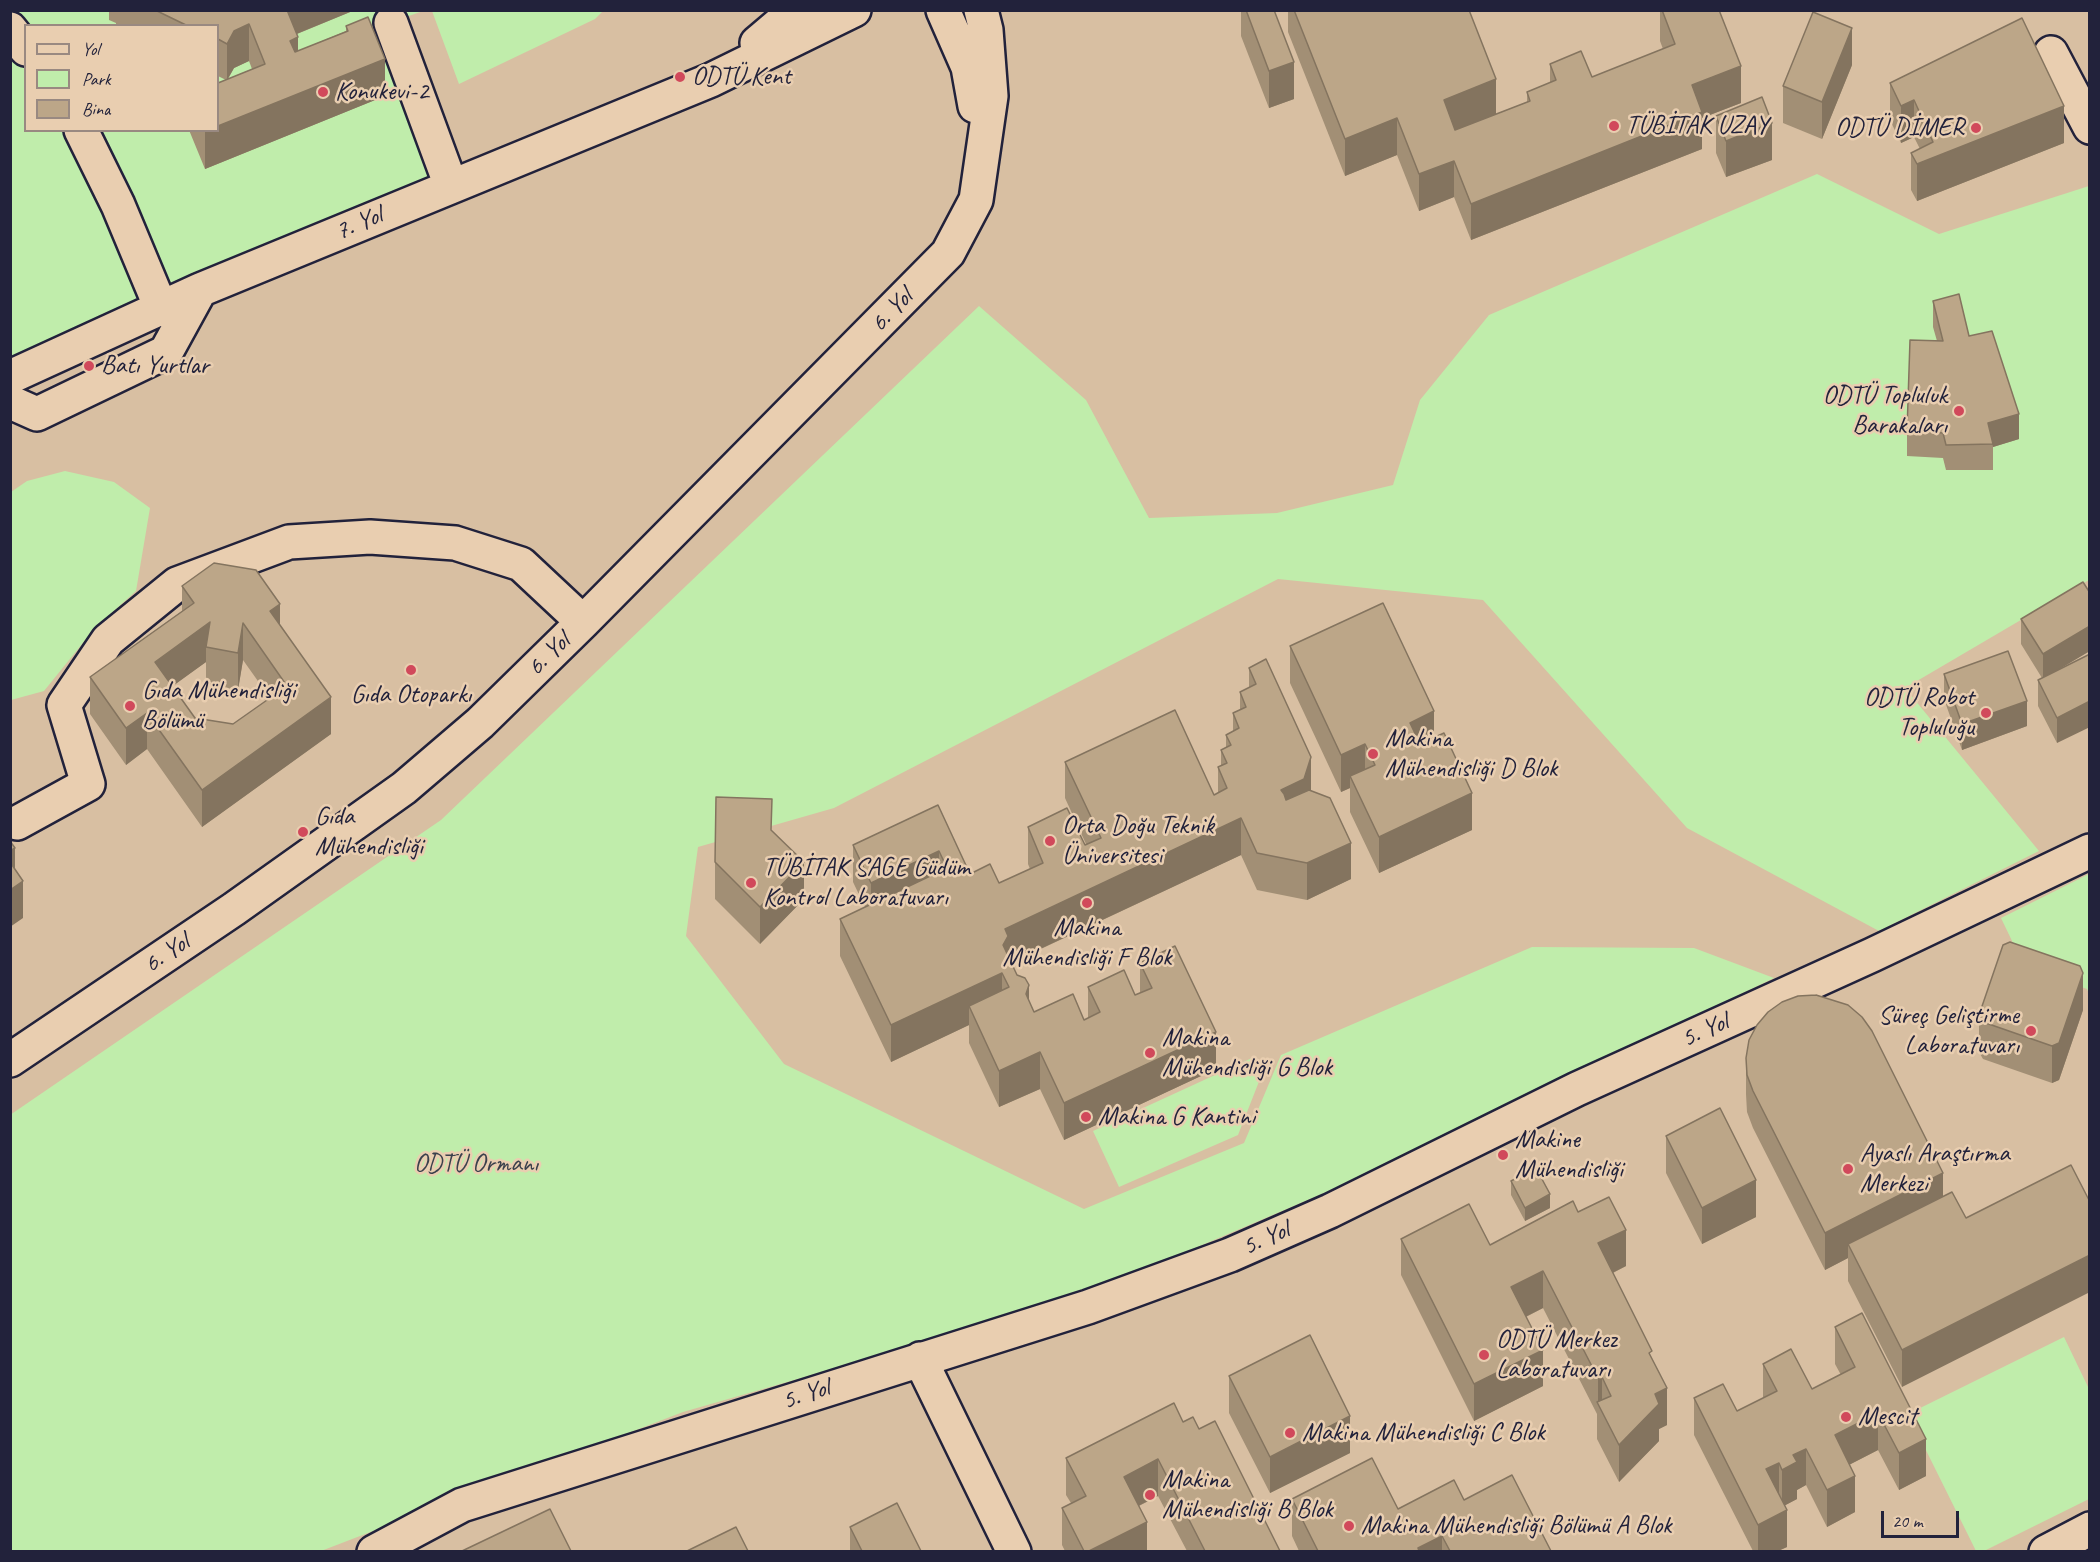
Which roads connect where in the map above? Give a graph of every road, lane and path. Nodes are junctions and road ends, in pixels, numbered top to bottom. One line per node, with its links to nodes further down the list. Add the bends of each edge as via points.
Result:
1 (796, 10): 9 (street, 7. Yol)
2 (854, 10): 9 (street, 7. Yol)
3 (944, 10): 12 (street, 6. Yol, via 968,67)
4 (981, 10): 12 (street, 6. Yol, via 991,96)
5 (391, 23): 13 (street)
6 (10, 29): 7 (street)
7 (24, 46)
8 (2051, 53): 10 (street)
9 (711, 80): 13 (street, 7. Yol)
10 (2090, 128)
11 (82, 132): 15 (street)
12 (983, 152): 18 (street, 6. Yol, via 975,200 948,253)
13 (451, 186): 14 (street, 7. Yol)
14 (200, 290): 15 (street, 7. Yol); 17 (street, via 166,352 37,414)
15 (161, 308): 16 (street, 7. Yol)
16 (10, 377)
17 (10, 402)
18 (583, 622): 19 (street, via 521,564 456,543 370,537 289,542 177,584 108,640 64,705 88,784); 21 (street, 6. Yol, via 480,723 404,789)
19 (16, 823)
20 (2090, 851): 22 (street, 5. Yol, via 1230,1255 1088,1307)
21 (10, 1060)
22 (920, 1359): 24 (street, 5. Yol, via 462,1505); 26 (street)
23 (2090, 1529): 27 (street)
24 (397, 1543): 25 (street, 5. Yol)
25 (374, 1551)
26 (1014, 1551)
27 (2046, 1551)

